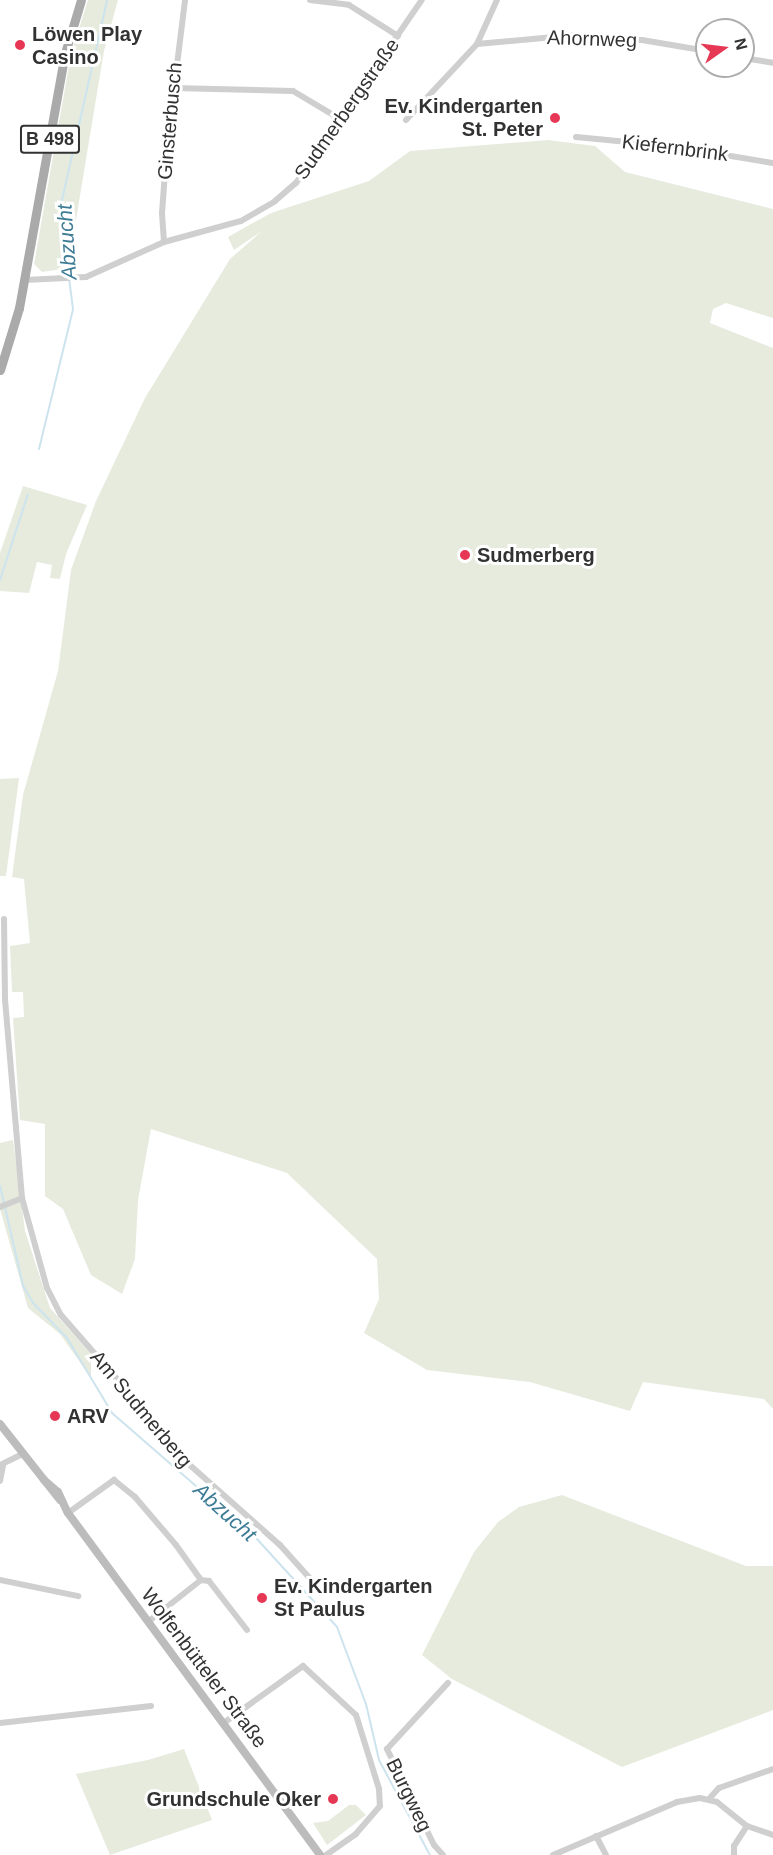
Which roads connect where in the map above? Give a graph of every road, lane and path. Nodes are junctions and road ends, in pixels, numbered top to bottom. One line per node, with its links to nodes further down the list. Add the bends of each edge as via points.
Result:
1 (81, 0): 18 (main road, B 498, via 65,53)
2 (185, 0): 12 (street, Ginsterbusch)
3 (310, 0): 6 (street)
4 (422, 0): 7 (street, Sudmerbergstraße)
5 (497, 0): 8 (street)
6 (351, 2): 7 (street)
7 (398, 36): 13 (street, Sudmerbergstraße)
8 (477, 44): 9 (street, Ahornweg, via 576,35); 14 (street)
9 (695, 49)
10 (755, 60): 11 (street)
11 (773, 63)
12 (172, 88): 13 (street, via 300,92); 17 (street, Ginsterbusch, via 162,213)
13 (340, 119): 17 (street, Sudmerbergstraße, via 296,183 275,201 241,221)
14 (406, 120)
15 (576, 137): 16 (street, Kiefernbrink, via 670,146)
16 (773, 163)
17 (164, 242): 18 (street, Sudmerbergstraße, via 77,279)
18 (25, 280): 19 (main road, B 498)
19 (0, 370)
20 (4, 918): 21 (street, Am Sudmerberg, via 5,999)
21 (22, 1198): 22 (street); 30 (street, Am Sudmerberg, via 47,1288 61,1315 117,1378 165,1443 280,1545)
22 (0, 1207)
23 (0, 1424): 24 (main road, Wolfenbütteler Straße)
24 (23, 1454): 25 (street); 27 (main road, Wolfenbütteler Straße)
25 (2, 1465): 26 (street)
26 (0, 1481)
27 (68, 1513): 29 (street, via 114,1480 135,1497); 32 (main road, Wolfenbütteler Straße)
28 (0, 1580): 31 (street)
29 (201, 1580): 32 (street); 33 (street, via 209,1581)
30 (315, 1584)
31 (78, 1596)
32 (149, 1621): 36 (main road, Wolfenbütteler Straße)
33 (247, 1630)
34 (448, 1683): 45 (street, Burgweg, via 387,1749 434,1845)
35 (151, 1706): 37 (street)
36 (225, 1722): 43 (main road, Wolfenbütteler Straße); 44 (street, via 303,1665 356,1715 379,1790 380,1806 373,1817)
37 (0, 1723)
38 (773, 1769): 39 (street, via 718,1788)
39 (709, 1799): 40 (street); 42 (street, via 677,1802)
40 (747, 1826): 41 (street); 48 (street, via 734,1846)
41 (773, 1835)
42 (596, 1836): 46 (street); 47 (street)
43 (320, 1855)
44 (326, 1855)
45 (443, 1855)
46 (553, 1855)
47 (606, 1855)
48 (734, 1855)

